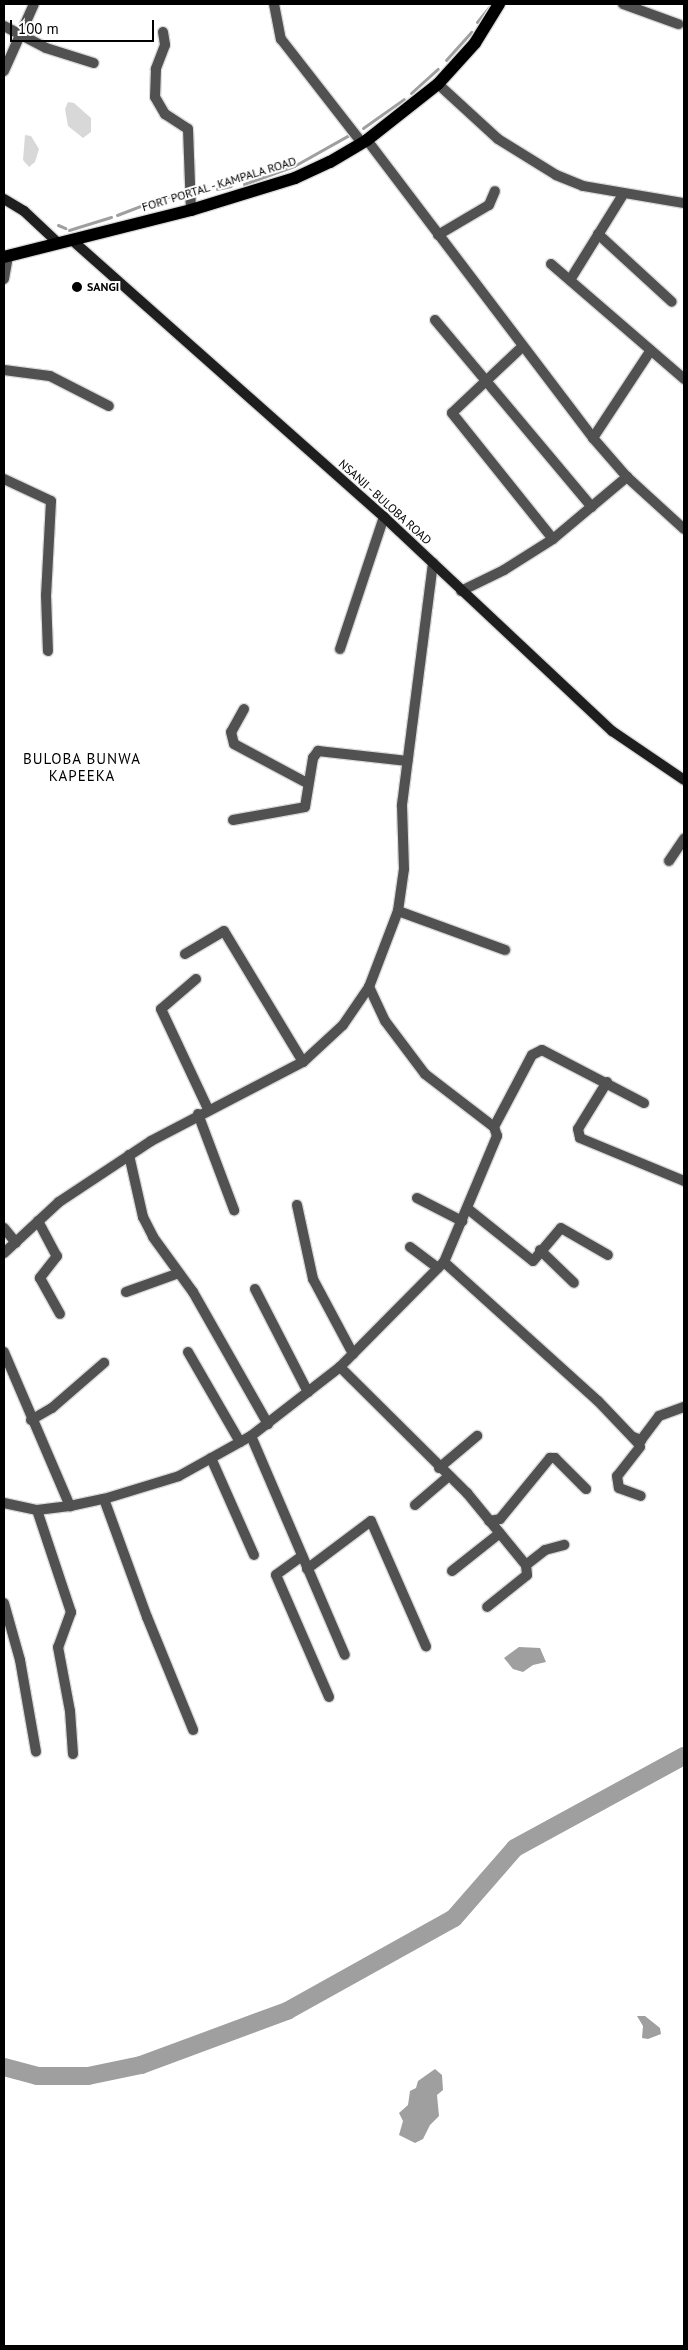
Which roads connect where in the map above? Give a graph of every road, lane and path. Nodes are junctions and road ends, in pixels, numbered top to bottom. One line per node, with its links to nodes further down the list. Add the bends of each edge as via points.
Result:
1 (34, 4): 8 (street)
2 (274, 4): 12 (street, via 281,39)
3 (499, 4): 11 (main road, FORT PORTAL - KAMPALA ROAD, via 475,43)
4 (623, 4): 5 (street)
5 (678, 24)
6 (4, 26): 8 (street)
7 (163, 32): 17 (street, via 166,45 156,69 155,97 164,114 188,130)
8 (20, 36): 9 (street); 10 (street)
9 (94, 62)
10 (4, 72)
11 (438, 84): 12 (main road, FORT PORTAL - KAMPALA ROAD); 14 (street, via 522,156 583,186)
12 (365, 141): 17 (main road, FORT PORTAL - KAMPALA ROAD, via 295,178); 18 (street)
13 (495, 191): 18 (street, via 489,205)
14 (624, 193): 16 (street); 19 (street)
15 (4, 199): 21 (main road, via 24,211)
16 (684, 204)
17 (190, 210): 20 (main road, FORT PORTAL - KAMPALA ROAD)
18 (438, 234): 28 (street)
19 (598, 234): 25 (street); 26 (street)
20 (72, 240): 21 (main road, FORT PORTAL - KAMPALA ROAD); 38 (main road, NSANJI - BULOBA ROAD)
21 (58, 243): 22 (main road, FORT PORTAL - KAMPALA ROAD)
22 (6, 257): 24 (street)
23 (551, 264): 25 (street)
24 (4, 279)
25 (570, 280): 29 (street)
26 (672, 302)
27 (435, 320): 32 (street)
28 (522, 347): 32 (street); 34 (street)
29 (651, 350): 31 (street); 34 (street)
30 (4, 370): 33 (street, via 50,376)
31 (684, 378)
32 (486, 381): 37 (street); 40 (street, via 452,414)
33 (109, 406)
34 (593, 438): 35 (street)
35 (627, 477): 37 (street); 39 (street)
36 (4, 479): 44 (street, via 51,501 46,595)
37 (592, 507): 40 (street)
38 (384, 517): 41 (main road, NSANJI - BULOBA ROAD); 43 (street)
39 (684, 529)
40 (553, 539): 42 (street, via 504,570)
41 (433, 563): 42 (main road, NSANJI - BULOBA ROAD); 46 (street)
42 (461, 591): 47 (main road, NSANJI - BULOBA ROAD, via 612,731)
43 (340, 649)
44 (48, 651)
45 (244, 709): 48 (street, via 231,732 234,744)
46 (407, 761): 48 (street, via 322,749 313,758); 52 (street, via 402,805 404,870)
47 (684, 780)
48 (308, 783): 49 (street, via 305,807)
49 (233, 820)
50 (684, 839): 51 (street)
51 (669, 861)
52 (398, 911): 53 (street); 56 (street)
53 (506, 950)
54 (185, 954): 57 (street, via 224,931)
55 (196, 979): 60 (street, via 161,1009)
56 (369, 987): 57 (street, via 344,1025); 62 (street, via 385,1021 424,1074)
57 (303, 1062): 60 (street)
58 (607, 1082): 59 (street); 62 (street, via 555,1054 536,1052); 64 (street, via 578,1129 580,1138)
59 (644, 1103)
60 (208, 1109): 61 (street)
61 (198, 1114): 63 (street); 68 (street)
62 (494, 1127): 67 (street, via 497,1136 495,1146)
63 (129, 1155): 69 (street, via 59,1202); 78 (street, via 144,1217 153,1237)
64 (684, 1181)
65 (417, 1198): 70 (street)
66 (297, 1205): 85 (street, via 313,1279)
67 (468, 1209): 70 (street); 74 (street, via 533,1261)
68 (234, 1210)
69 (38, 1221): 72 (street); 82 (street, via 57,1256 40,1278)
70 (462, 1221): 77 (street)
71 (4, 1228): 72 (street)
72 (16, 1243): 75 (street)
73 (410, 1247): 77 (street)
74 (540, 1250): 76 (street, via 561,1228); 79 (street)
75 (4, 1253)
76 (608, 1255)
77 (441, 1265): 85 (street); 94 (street, via 598,1401)
78 (178, 1273): 81 (street); 91 (street)
79 (574, 1283)
80 (255, 1289): 88 (street)
81 (126, 1292)
82 (60, 1314)
83 (4, 1352): 90 (street)
84 (188, 1352): 95 (street)
85 (353, 1354): 87 (street)
86 (104, 1363): 90 (street, via 52,1408)
87 (340, 1367): 88 (street); 97 (street)
88 (308, 1392): 91 (street)
89 (684, 1407): 94 (street, via 659,1416 641,1440)
90 (31, 1420): 104 (street)
91 (268, 1424): 92 (street)
92 (251, 1436): 95 (street); 110 (street)
93 (477, 1436): 97 (street)
94 (634, 1437): 100 (street, via 640,1447 617,1476 619,1488)
95 (240, 1442): 96 (street)
96 (211, 1458): 101 (street, via 179,1476); 109 (street)
97 (440, 1468): 98 (street)
98 (449, 1476): 103 (street); 106 (street)
99 (586, 1489): 106 (street, via 555,1458 550,1458 500,1519)
100 (641, 1496)
101 (104, 1499): 104 (street); 119 (street)
102 (4, 1503): 105 (street)
103 (415, 1505)
104 (70, 1506): 105 (street)
105 (37, 1510): 121 (street, via 71,1612 58,1647 70,1711)
106 (489, 1521): 107 (street)
107 (500, 1533): 111 (street); 113 (street)
108 (564, 1545): 111 (street, via 545,1550)
109 (254, 1555)
110 (302, 1556): 112 (street); 118 (street, via 276,1575)
111 (526, 1565): 115 (street, via 527,1575)
112 (307, 1569): 116 (street, via 372,1521); 117 (street)
113 (452, 1571)
114 (4, 1603): 120 (street, via 20,1660)
115 (488, 1607)
116 (426, 1646)
117 (345, 1655)
118 (329, 1697)
119 (193, 1730)
120 (36, 1752)
121 (72, 1754)

